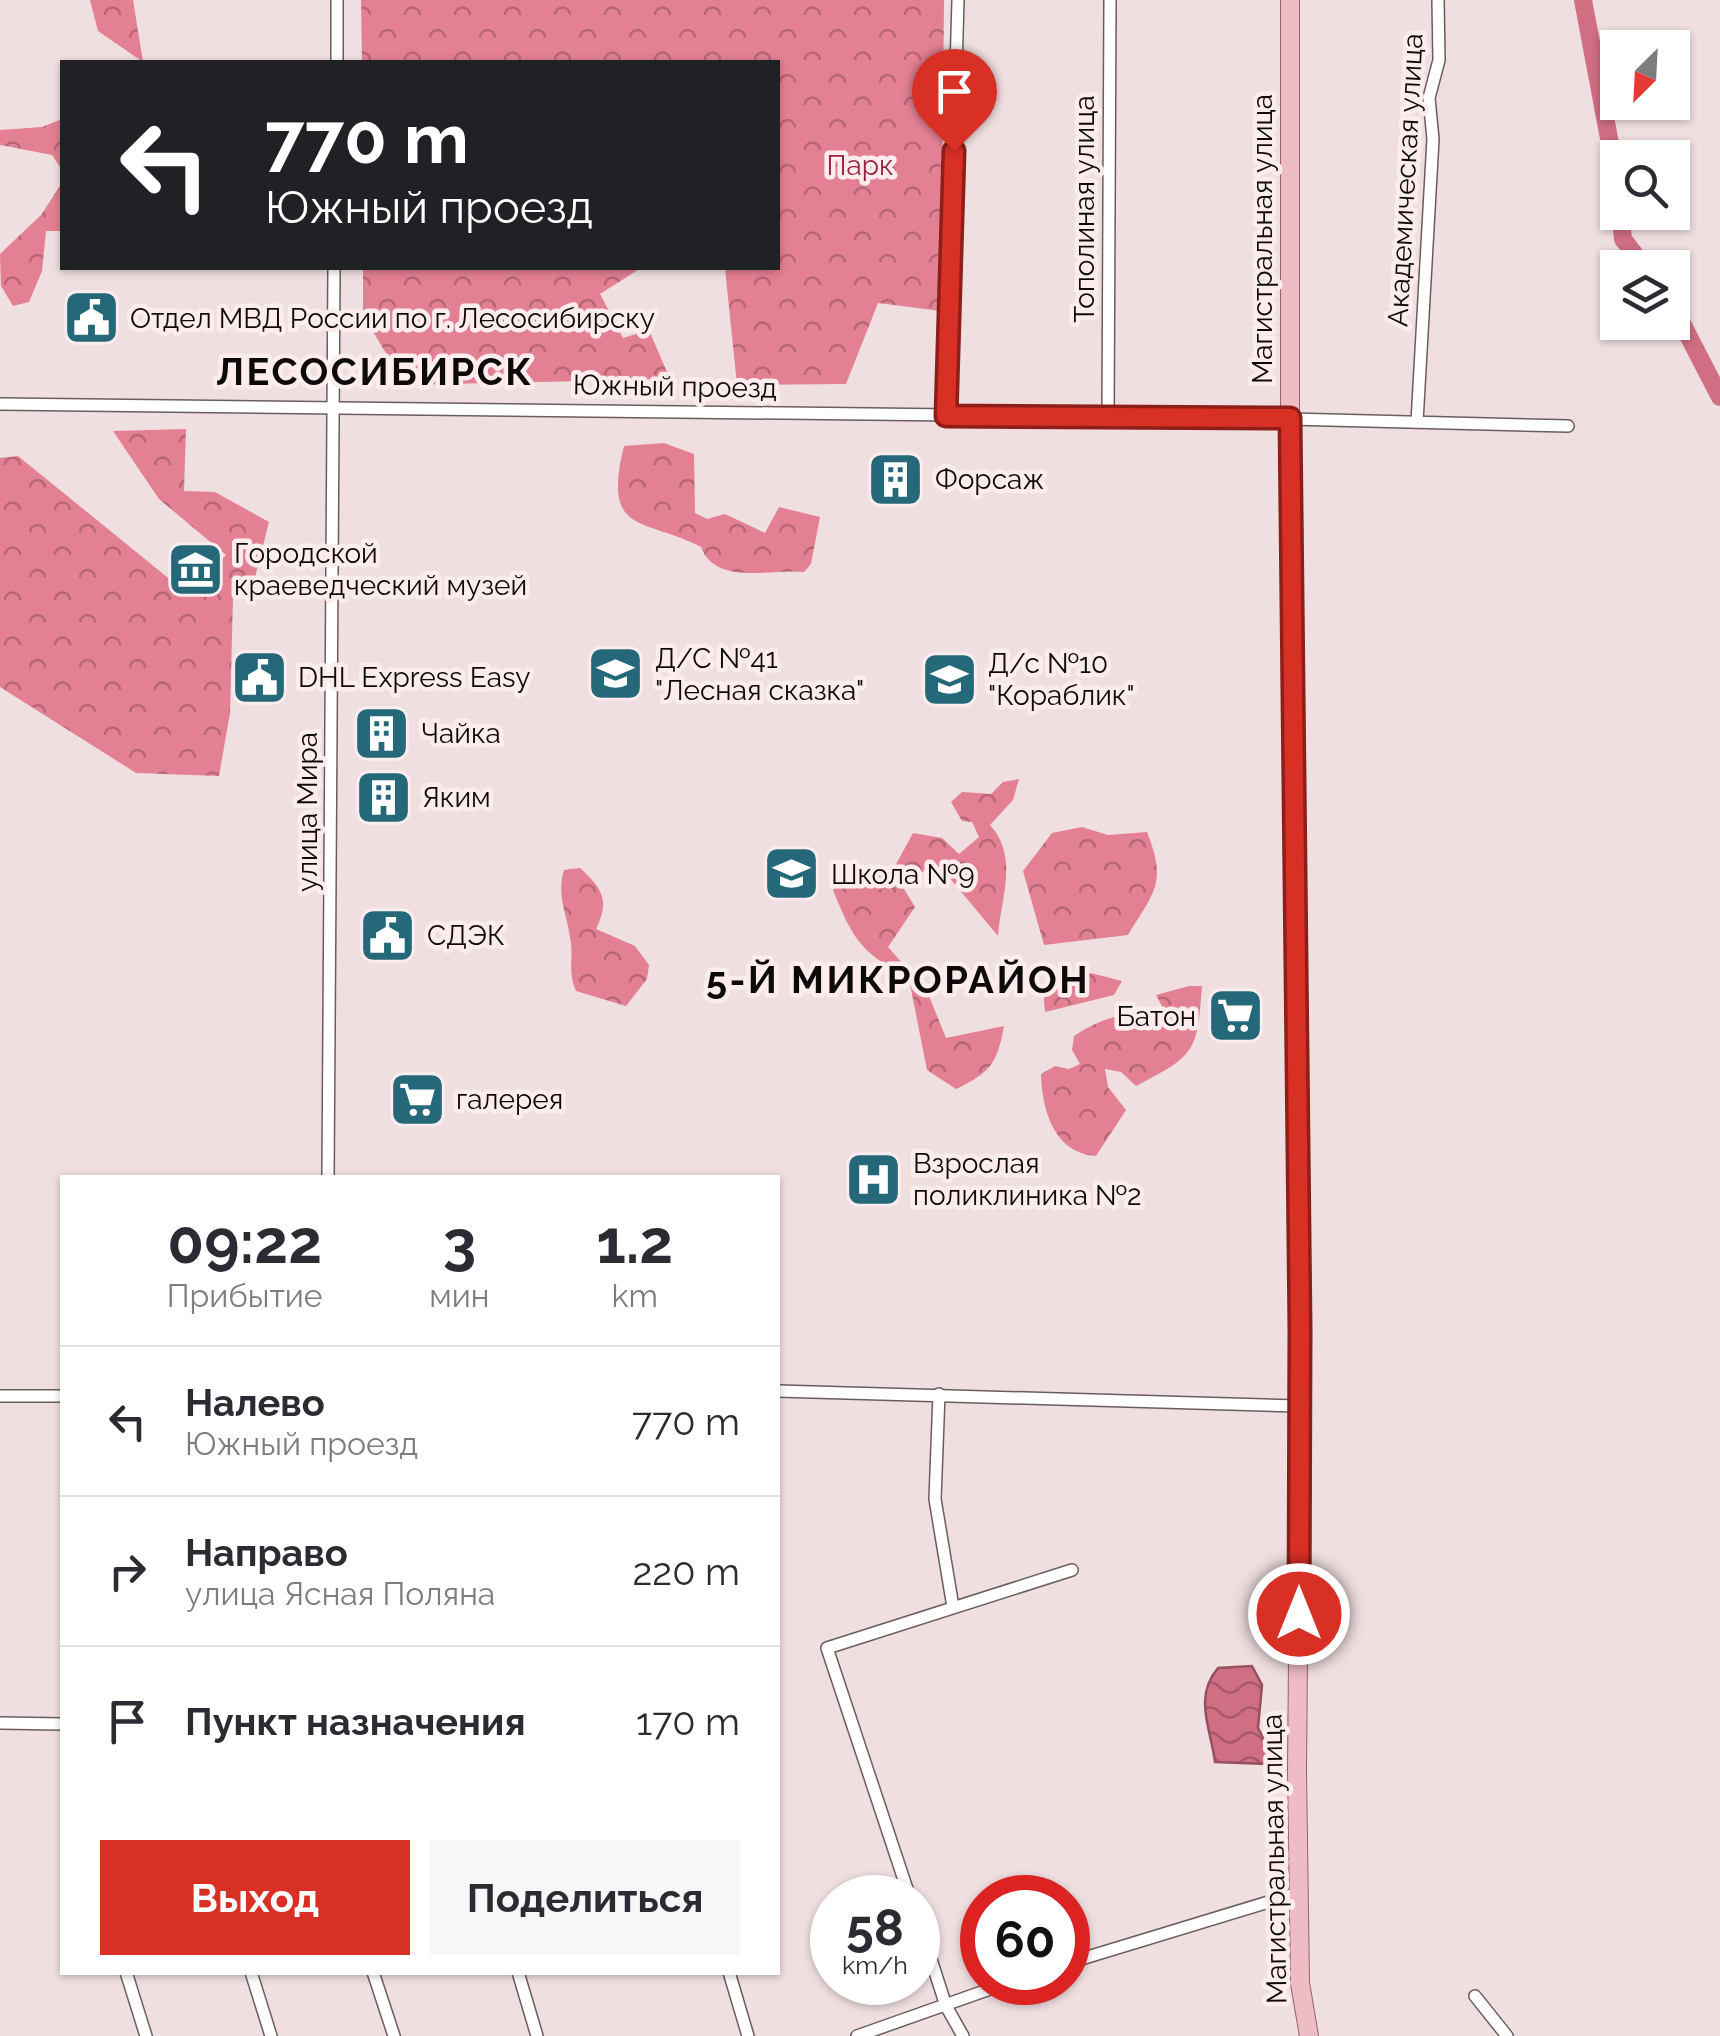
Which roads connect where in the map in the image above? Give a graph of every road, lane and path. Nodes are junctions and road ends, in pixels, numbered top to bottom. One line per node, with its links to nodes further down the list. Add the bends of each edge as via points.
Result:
1 (337, 0): 6 (street)
2 (958, 0): 10 (street)
3 (1110, 0): 11 (street, Тополиная улица)
4 (1290, 0): 12 (main road, Магистральная улица)
5 (1438, 0): 13 (street, Академическая улица, via 1439,60 1428,98 1433,140)
6 (337, 60)
7 (334, 270): 9 (street, улица Мира)
8 (0, 404): 9 (street, Южный проезд)
9 (332, 408): 10 (street, Южный проезд); 15 (street, улица Мира)
10 (946, 416): 11 (street, Южный проезд)
11 (1108, 418): 12 (street, Южный проезд)
12 (1290, 418): 13 (street, Южный проезд); 20 (main road, Магистральная улица)
13 (1418, 422): 14 (street, Южный проезд)
14 (1568, 426)
15 (328, 1175)
16 (780, 1391): 17 (street)
17 (939, 1394): 20 (street); 22 (street, via 935,1499)
18 (0, 1396): 19 (street)
19 (60, 1396)
20 (1298, 1406): 26 (main road, Магистральная улица)
21 (1072, 1570): 22 (street)
22 (953, 1607): 25 (street, via 828,1648)
23 (0, 1723): 24 (street)
24 (60, 1724)
25 (902, 1875)
26 (1298, 1893): 27 (street); 44 (main road, Магистральная улица)
27 (1090, 1956)
28 (127, 1975): 37 (street)
29 (253, 1975): 38 (street)
30 (375, 1975): 39 (street)
31 (519, 1975): 40 (street)
32 (729, 1975): 41 (street)
33 (940, 1987): 36 (street)
34 (1475, 1996): 45 (street)
35 (960, 2001): 36 (street)
36 (946, 2006): 42 (street); 43 (street)
37 (146, 2036)
38 (271, 2036)
39 (394, 2036)
40 (537, 2036)
41 (748, 2036)
42 (857, 2036)
43 (963, 2036)
44 (1309, 2036)
45 (1506, 2036)

